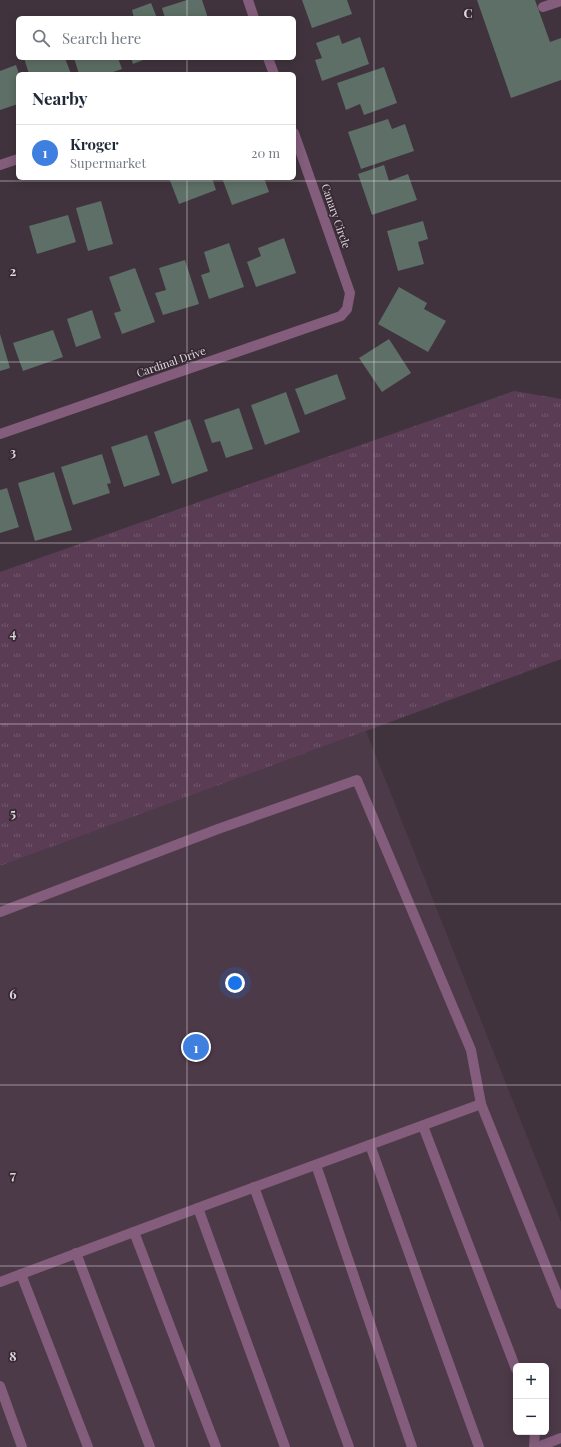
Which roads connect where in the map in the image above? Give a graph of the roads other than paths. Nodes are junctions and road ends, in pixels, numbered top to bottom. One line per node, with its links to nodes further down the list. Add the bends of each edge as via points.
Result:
1 (248, 0): 4 (street)
2 (561, 1): 3 (street)
3 (543, 7)
4 (253, 16)
5 (268, 60): 6 (street)
6 (272, 72)
7 (296, 139): 10 (street, Canary Circle, via 350,293)
8 (16, 160): 9 (street)
9 (0, 165)
10 (347, 309): 11 (street, Cardinal Drive, via 341,316)
11 (0, 434)
12 (0, 912): 13 (street, via 357,780 471,1050)
13 (481, 1104): 14 (street); 23 (street)
14 (423, 1126): 15 (street); 25 (street)
15 (370, 1145): 16 (street); 36 (street)
16 (316, 1165): 17 (street); 35 (street)
17 (254, 1187): 18 (street); 34 (street)
18 (198, 1208): 19 (street); 33 (street)
19 (134, 1232): 20 (street); 32 (street)
20 (76, 1253): 21 (street); 31 (street)
21 (21, 1274): 22 (street); 30 (street)
22 (0, 1282)
23 (557, 1282): 24 (street)
24 (561, 1304)
25 (514, 1363)
26 (0, 1386): 29 (street)
27 (535, 1435): 37 (street)
28 (561, 1438): 38 (street)
29 (22, 1447)
30 (88, 1447)
31 (150, 1447)
32 (216, 1447)
33 (285, 1447)
34 (349, 1447)
35 (412, 1447)
36 (479, 1447)
37 (534, 1447)
38 (538, 1447)

